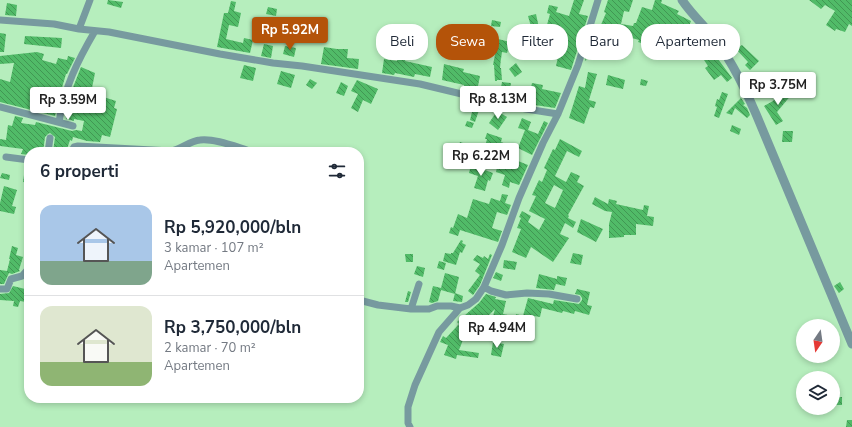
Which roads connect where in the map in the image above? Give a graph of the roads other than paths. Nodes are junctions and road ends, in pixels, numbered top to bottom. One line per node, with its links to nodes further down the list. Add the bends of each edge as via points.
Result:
1 (90, 0): 5 (street)
2 (598, 0): 8 (street, via 580,59)
3 (682, 0): 27 (street, via 717,42 742,82)
4 (0, 20): 5 (street, via 54,24)
5 (79, 29): 6 (street)
6 (95, 30): 8 (street, via 273,63 420,84 520,108); 9 (street, via 76,65 63,101)
7 (0, 107): 9 (street)
8 (558, 114): 21 (street, via 519,198)
9 (59, 122): 10 (street)
10 (73, 126)
11 (50, 138): 12 (street)
12 (49, 147)
13 (74, 147): 14 (street)
14 (97, 147)
15 (184, 147): 16 (street, via 208,139)
16 (236, 147)
17 (6, 157): 18 (street)
18 (24, 159)
19 (24, 274): 22 (street, via 11,279 7,289)
20 (419, 284): 26 (street)
21 (484, 287): 23 (street, via 506,295 549,294); 25 (street, via 476,299)
22 (0, 289)
23 (577, 299)
24 (364, 301): 26 (street)
25 (460, 308): 26 (street, via 437,306 429,309); 28 (street, via 439,332 415,385 408,406)
26 (411, 309)
27 (852, 344)
28 (410, 427)

